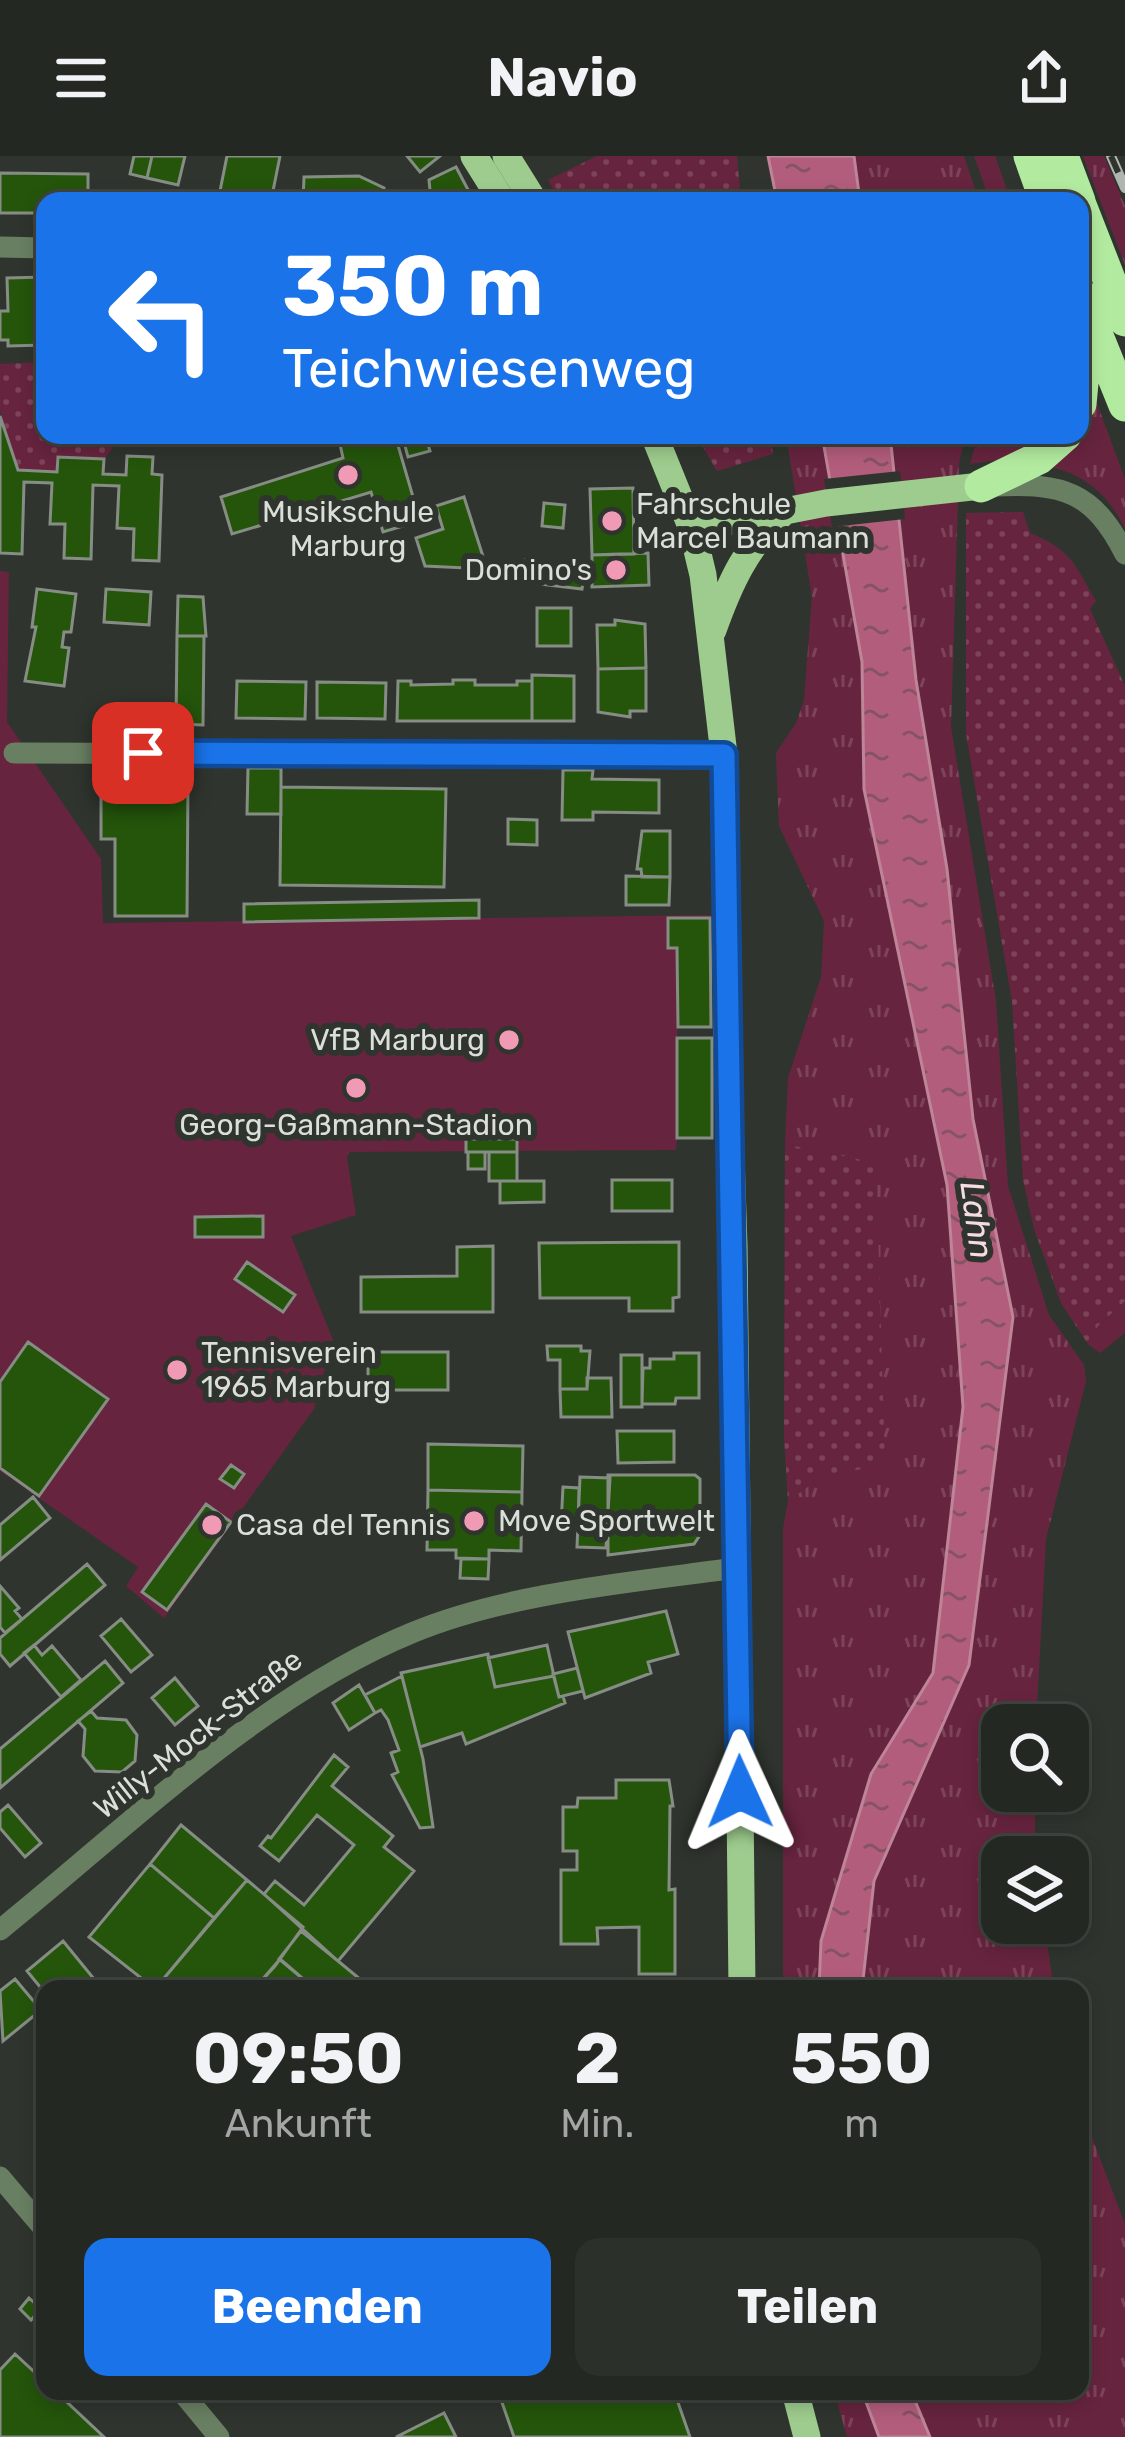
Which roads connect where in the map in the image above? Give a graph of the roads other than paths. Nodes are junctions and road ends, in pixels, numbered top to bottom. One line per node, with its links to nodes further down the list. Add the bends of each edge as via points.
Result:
1 (474, 156): 5 (main road)
2 (506, 156): 6 (main road)
3 (1030, 156): 7 (highway)
4 (1062, 156): 8 (highway)
5 (494, 192)
6 (528, 192)
7 (1043, 192)
8 (1075, 192)
9 (1089, 228): 13 (highway)
10 (0, 248): 11 (street)
11 (36, 248)
12 (1089, 317): 14 (highway)
13 (1125, 320)
14 (1125, 405)
15 (658, 444): 20 (main road)
16 (1058, 444): 17 (highway)
17 (1027, 475): 18 (highway); 21 (street, via 1083,498)
18 (981, 486): 19 (main road)
19 (787, 510): 20 (main road); 22 (main road, via 740,562)
20 (692, 529): 22 (main road)
21 (1125, 554)
22 (712, 634): 24 (main road)
23 (14, 753): 24 (street)
24 (724, 755): 25 (main road)
25 (736, 1568): 26 (street, Willy-Mock-Straße, via 465,1615 358,1656 277,1705); 27 (main road)
26 (0, 1930)
27 (742, 1980)
28 (0, 2177): 29 (street)
29 (36, 2219)
30 (188, 2400): 32 (street)
31 (797, 2400): 33 (main road)
32 (219, 2437)
33 (807, 2437)

